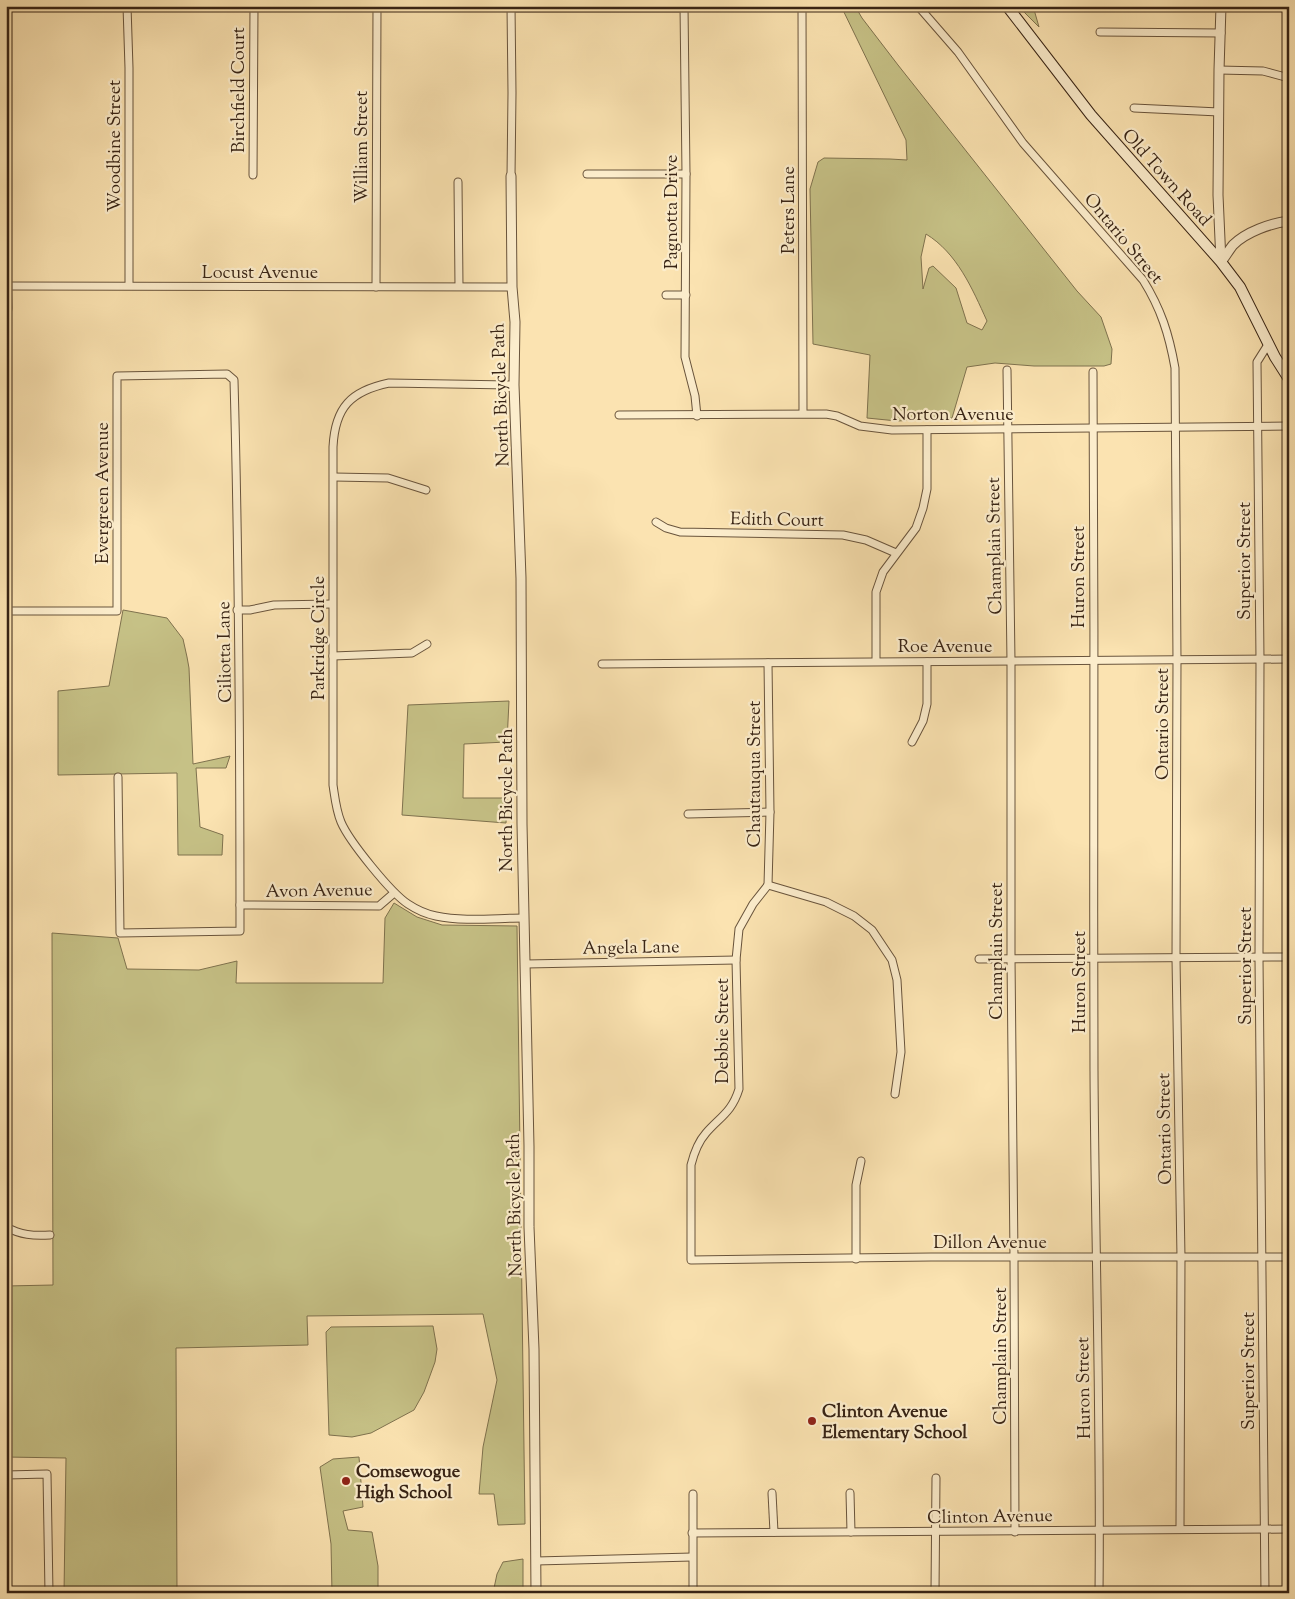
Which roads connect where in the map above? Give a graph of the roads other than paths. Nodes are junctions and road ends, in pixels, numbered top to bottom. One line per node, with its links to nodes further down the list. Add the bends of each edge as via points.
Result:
1 (126, 6): 24 (street, Woodbine Street)
2 (254, 6): 18 (street, Birchfield Court)
3 (377, 6): 27 (street, William Street)
4 (802, 6): 38 (street, Peters Lane)
5 (918, 6): 43 (street, Ontario Street, via 958,52 1023,143 1143,280 1157,302 1167,329 1175,368)
6 (1007, 6): 23 (main road, Old Town Road, via 1091,116)
7 (1221, 6): 11 (street)
8 (511, 7): 9 (street); 19 (street, North Bicycle Path)
9 (684, 7): 17 (street, Pagnotta Drive)
10 (1100, 32): 11 (street)
11 (1221, 33): 12 (street)
12 (1218, 70): 13 (street, via 1262,71); 15 (street)
13 (1289, 78)
14 (1134, 108): 15 (street)
15 (1219, 112): 23 (street, via 1218,195)
16 (590, 174): 17 (street)
17 (686, 174): 30 (street, Pagnotta Drive)
18 (253, 175)
19 (511, 176): 28 (street, North Bicycle Path)
20 (458, 182): 26 (street)
21 (1289, 221): 23 (street, via 1250,234 1234,244)
22 (6, 248): 25 (street)
23 (1222, 262): 32 (main road, Old Town Road, via 1240,287)
24 (129, 285): 25 (street, Locust Avenue); 27 (street, Locust Avenue)
25 (8, 286): 31 (street)
26 (459, 286): 27 (street, Locust Avenue); 28 (street, Locust Avenue)
27 (376, 287)
28 (512, 287): 37 (street, North Bicycle Path)
29 (666, 295): 30 (street)
30 (686, 295): 40 (street, Pagnotta Drive, via 685,357)
31 (6, 322)
32 (1269, 343): 36 (main road, Old Town Road); 44 (street, Superior Street, via 1257,362)
33 (1007, 370): 42 (street, Champlain Street)
34 (1093, 372): 45 (street, Huron Street)
35 (228, 374): 52 (street, Ciliotta Lane, via 234,380); 53 (street, Evergreen Avenue, via 117,376 117,611)
36 (1289, 378)
37 (514, 385): 47 (street, Parkridge Circle, via 390,383 360,392 342,409 336,421); 72 (street, North Bicycle Path, via 520,522)
38 (803, 414): 40 (street, Norton Avenue); 46 (street, Norton Avenue, via 838,416 873,429)
39 (619, 415): 40 (street, Norton Avenue)
40 (697, 416)
41 (1289, 426): 44 (street, Norton Avenue)
42 (1008, 428): 45 (street, Norton Avenue); 46 (street, Norton Avenue); 60 (street, Champlain Street)
43 (1176, 428): 44 (street, Norton Avenue); 45 (street, Norton Avenue); 57 (street, Ontario Street)
44 (1259, 428): 58 (street, Superior Street)
45 (1093, 429): 61 (street, Huron Street)
46 (927, 430): 50 (street, via 923,508 916,528)
47 (334, 477): 48 (street, via 388,478); 51 (street, Parkridge Circle)
48 (426, 490)
49 (656, 522): 50 (street, Edith Court, via 680,532 843,535 866,540)
50 (896, 553): 59 (street, via 883,572 876,592)
51 (332, 604): 52 (street, via 274,605); 55 (street, Parkridge Circle)
52 (237, 610): 71 (street, Ciliotta Lane)
53 (6, 611)
54 (427, 644): 55 (street, via 412,654)
55 (333, 656): 70 (street, Parkridge Circle, via 333,785 336,805 348,835)
56 (1289, 659): 58 (street, Roe Avenue)
57 (1177, 660): 58 (street, Roe Avenue); 61 (street, Roe Avenue); 78 (street, Ontario Street)
58 (1260, 660): 76 (street, Superior Street)
59 (876, 661): 62 (street, Roe Avenue); 63 (street, Roe Avenue)
60 (1011, 661): 61 (street, Roe Avenue); 62 (street, Roe Avenue); 74 (street, Champlain Street)
61 (1093, 661): 75 (street, Huron Street)
62 (928, 662): 65 (street, via 927,704 923,721)
63 (768, 663): 64 (street, Roe Avenue); 67 (street, Chautauqua Street)
64 (602, 664)
65 (912, 742)
66 (118, 777): 71 (street, Ciliotta Lane, via 120,933 240,931)
67 (770, 812): 68 (street); 69 (street, Chautauqua Street)
68 (688, 814)
69 (768, 885): 79 (street, Debbie Street, via 739,929); 81 (street, via 826,902 854,916 872,930 892,960 897,980 901,1052)
70 (394, 893): 71 (street, Avon Avenue, via 379,906); 72 (street, Parkridge Circle, via 420,912 436,916)
71 (240, 906)
72 (524, 918): 80 (street, North Bicycle Path)
73 (1289, 957): 76 (street)
74 (1011, 958): 75 (street); 77 (street); 86 (street, Champlain Street)
75 (1094, 958): 78 (street); 87 (street, Huron Street)
76 (1259, 958): 78 (street); 89 (street, Superior Street)
77 (978, 959)
78 (1176, 959): 88 (street, Ontario Street)
79 (736, 960): 80 (street, Angela Lane); 91 (street, Debbie Street, via 739,1089 729,1111 699,1141 691,1165)
80 (526, 964): 107 (street, North Bicycle Path)
81 (895, 1094)
82 (861, 1161): 90 (street, via 856,1185)
83 (6, 1227): 84 (street, via 32,1236)
84 (50, 1235)
85 (1289, 1256): 89 (street, Dillon Avenue)
86 (1014, 1257): 87 (street, Dillon Avenue); 90 (street, Dillon Avenue); 104 (street, Champlain Street)
87 (1096, 1257): 88 (street, Dillon Avenue); 100 (street, Huron Street)
88 (1181, 1257): 89 (street, Dillon Avenue); 97 (street, Ontario Street)
89 (1263, 1257): 98 (street, Superior Street)
90 (856, 1259): 91 (street, Dillon Avenue)
91 (691, 1260)
92 (6, 1475): 108 (street, via 47,1474)
93 (936, 1478): 103 (street)
94 (850, 1492): 102 (street)
95 (772, 1493): 101 (street)
96 (693, 1494): 105 (street)
97 (1180, 1529): 98 (street, Clinton Avenue); 100 (street, Clinton Avenue)
98 (1264, 1529): 99 (street, Clinton Avenue); 113 (street, Superior Street)
99 (1289, 1529)
100 (1100, 1530): 104 (street, Clinton Avenue); 112 (street, Huron Street)
101 (774, 1532): 102 (street, Clinton Avenue); 105 (street, Clinton Avenue)
102 (851, 1532): 103 (street, Clinton Avenue)
103 (934, 1532): 104 (street, Clinton Avenue); 111 (street)
104 (1015, 1532)
105 (692, 1533): 106 (street)
106 (692, 1557): 107 (street); 110 (street)
107 (536, 1561): 109 (street, North Bicycle Path)
108 (49, 1593)
109 (536, 1593)
110 (693, 1593)
111 (935, 1593)
112 (1099, 1593)
113 (1265, 1593)

